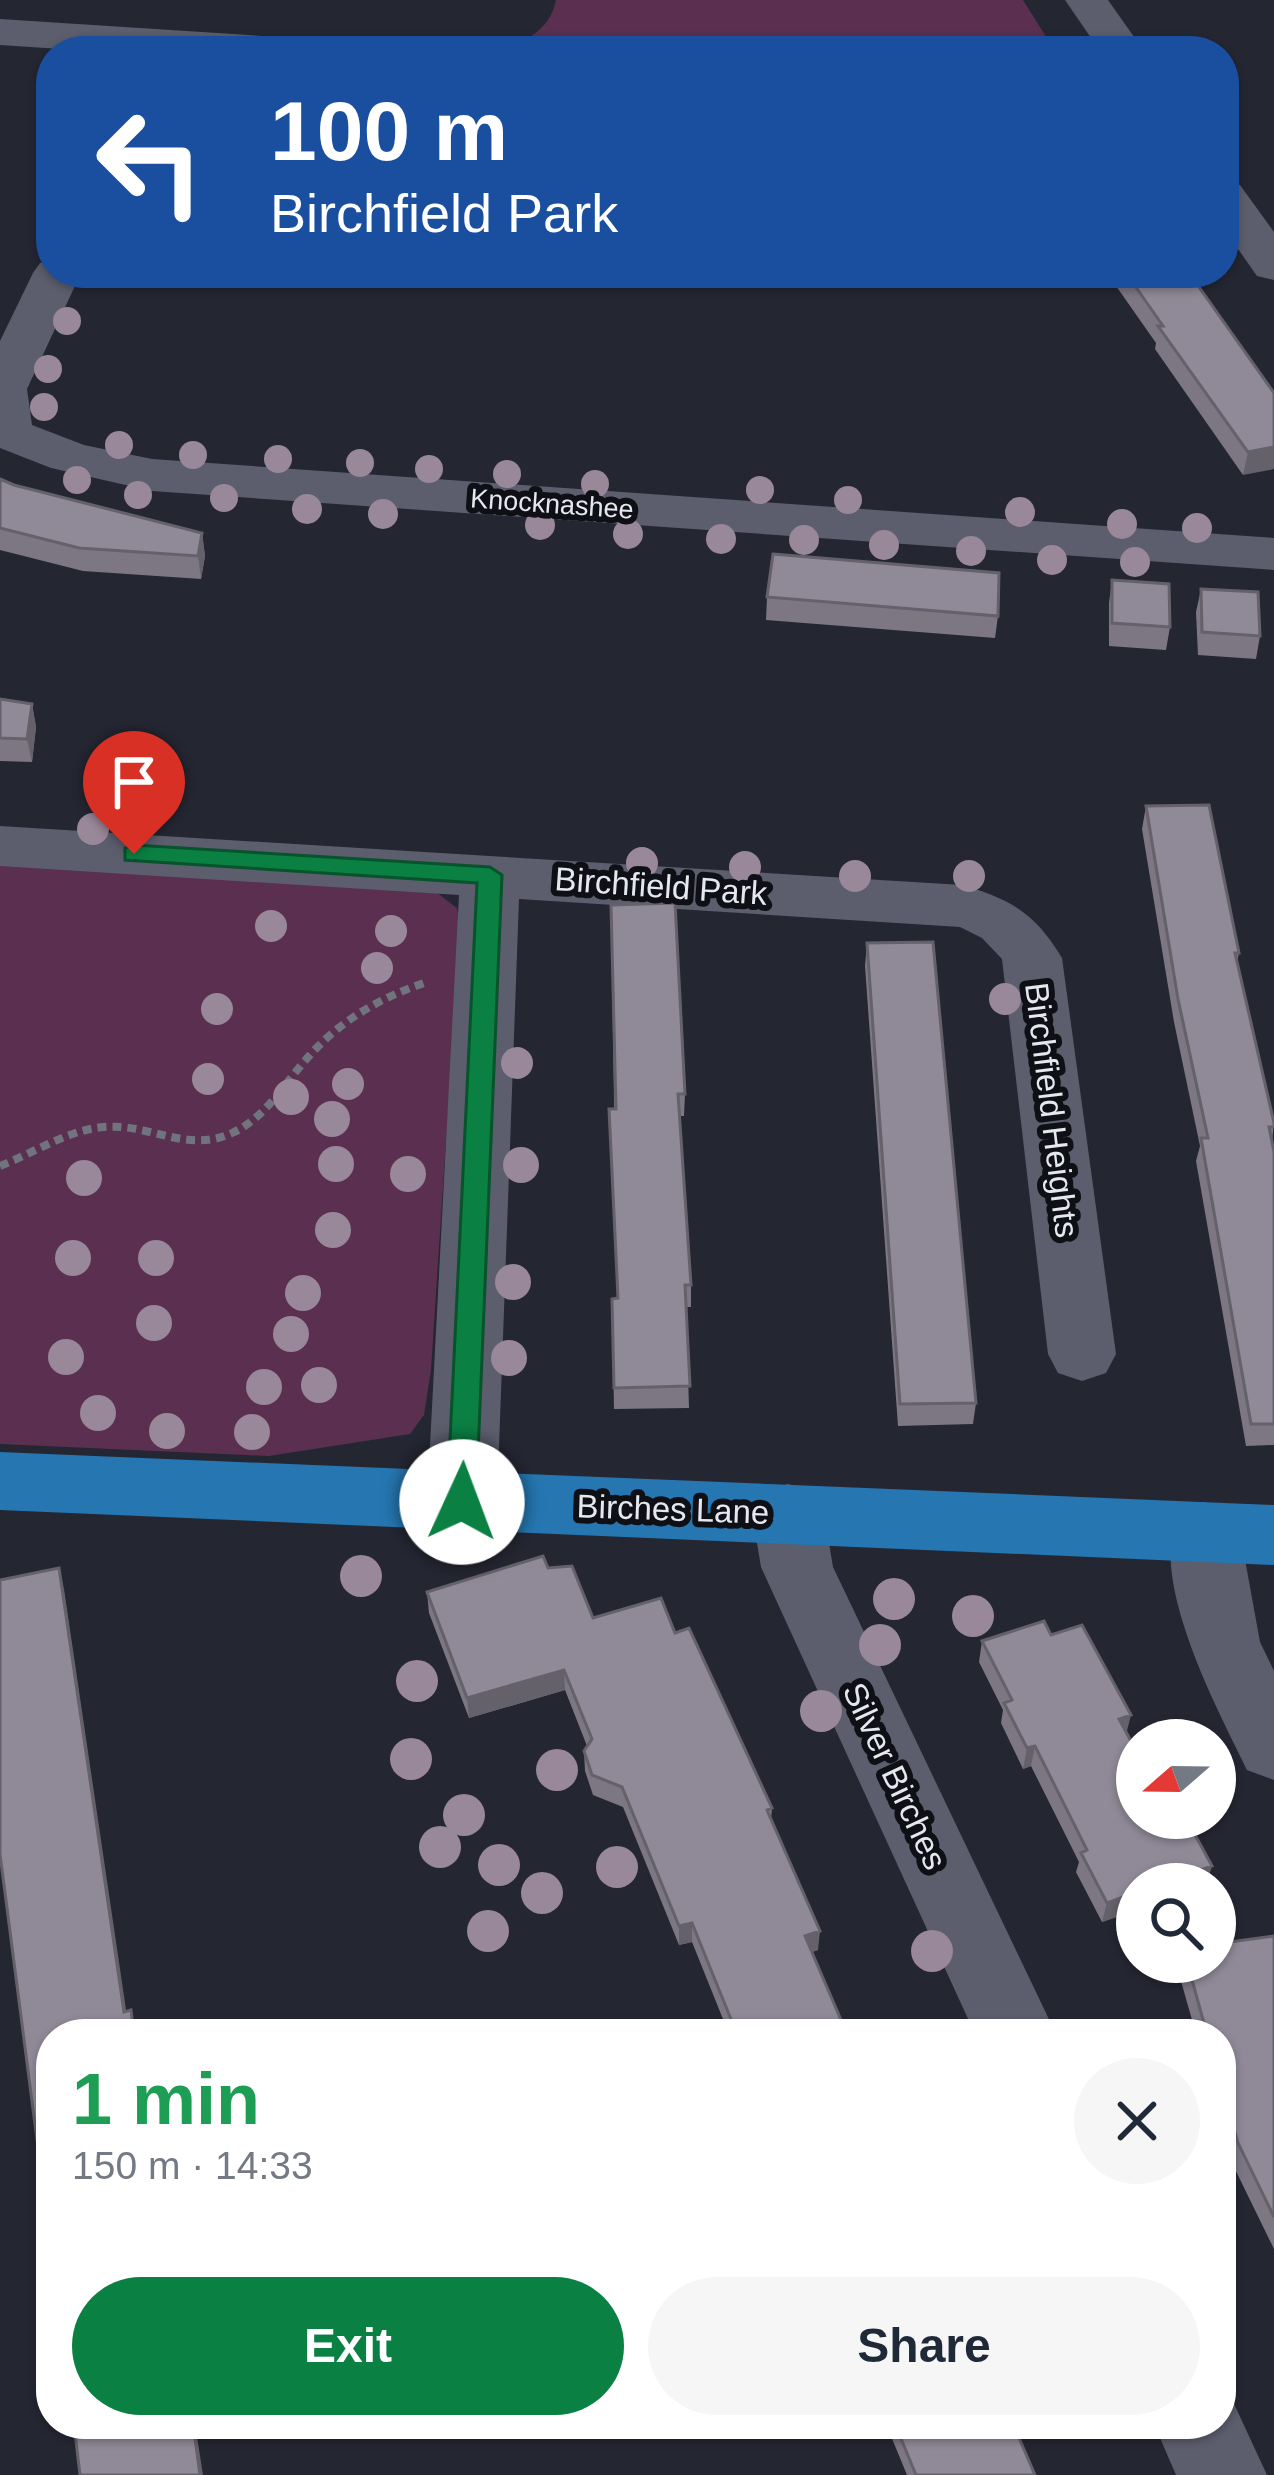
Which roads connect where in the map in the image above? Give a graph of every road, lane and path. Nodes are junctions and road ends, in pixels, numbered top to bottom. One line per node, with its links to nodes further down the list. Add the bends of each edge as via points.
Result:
1 (1086, 0): 4 (street)
2 (0, 32): 3 (street)
3 (41, 36)
4 (1112, 36)
5 (1239, 216): 6 (street)
6 (1274, 266)
7 (50, 288): 8 (street, Knocknashee, via 2,389 8,433 69,458 152,476)
8 (1274, 554)
9 (0, 846): 10 (street, Birchfield Park)
10 (490, 875): 11 (street, Birchfield Park); 12 (street)
11 (962, 906): 14 (street, Birchfield Heights, via 1010,927 1032,958)
12 (486, 974): 13 (path, via 421,984 359,1013 313,1051 254,1120 214,1142 102,1127); 16 (street)
13 (0, 1166)
14 (1082, 1354)
15 (0, 1481): 16 (main road, Birches Lane)
16 (462, 1502): 17 (main road, Birches Lane)
17 (788, 1513): 18 (main road, Birches Lane); 20 (street, Silver Birches, via 797,1567)
18 (1239, 1534): 19 (street, via 1222,1643)
19 (1274, 1748)
20 (1009, 2019)
21 (1205, 2439): 22 (street)
22 (1222, 2475)

